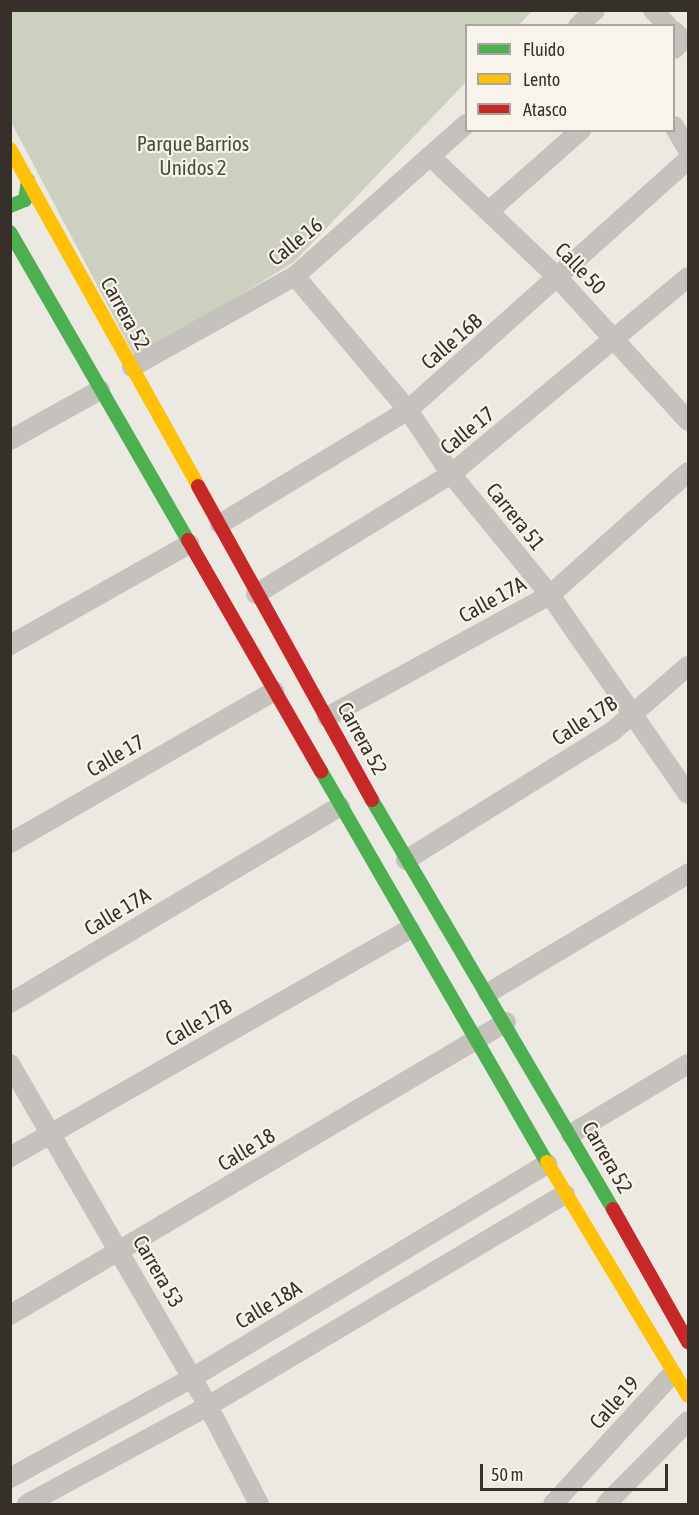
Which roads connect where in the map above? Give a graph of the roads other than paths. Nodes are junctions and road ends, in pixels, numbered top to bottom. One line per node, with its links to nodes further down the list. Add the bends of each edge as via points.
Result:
1 (595, 10): 3 (street)
2 (653, 10): 4 (street)
3 (580, 24)
4 (666, 24)
5 (465, 125): 10 (street, Calle 16)
6 (675, 128): 9 (street)
7 (580, 132): 14 (street)
8 (10, 149): 12 (main road, Carrera 52)
9 (688, 150)
10 (430, 156): 14 (street, Calle 50); 16 (street, Calle 16)
11 (688, 160): 17 (street, Calle 16B)
12 (27, 180): 13 (main road, via 25,200); 20 (main road, Carrera 52)
13 (10, 206)
14 (489, 211): 17 (street, Calle 50)
15 (10, 232): 21 (main road)
16 (295, 276): 20 (street, Calle 16); 22 (street, Carrera 51)
17 (558, 278): 19 (street, Calle 50); 22 (street, Calle 16B)
18 (688, 278): 19 (street, Calle 17)
19 (616, 339): 23 (street, Calle 50); 26 (street, Calle 17)
20 (132, 367): 27 (main road, Carrera 52)
21 (100, 390): 24 (street); 28 (main road)
22 (408, 410): 26 (street, Carrera 51); 27 (street, Calle 16B)
23 (688, 421)
24 (10, 440)
25 (688, 472): 30 (street, Calle 17A)
26 (452, 474): 29 (street, Calle 17); 30 (street, Carrera 51)
27 (220, 524): 29 (main road, Carrera 52)
28 (189, 544): 31 (street); 33 (main road)
29 (256, 594): 35 (main road, Carrera 52)
30 (550, 595): 34 (street, Carrera 51); 35 (street, Calle 17A)
31 (10, 645)
32 (688, 666): 34 (street, Calle 17B)
33 (274, 691): 37 (main road); 38 (street, Calle 17)
34 (635, 715): 36 (street, Carrera 51); 39 (street, Calle 17B)
35 (327, 717): 39 (main road, Carrera 52)
36 (688, 794)
37 (340, 806): 41 (main road); 43 (street, Calle 17A)
38 (10, 843)
39 (406, 860): 42 (main road, Carrera 52)
40 (688, 874): 42 (street)
41 (410, 928): 45 (main road); 48 (street, Calle 17B)
42 (488, 993): 44 (main road, Carrera 52)
43 (10, 1003)
44 (506, 1022): 45 (street, Calle 18); 49 (main road, Carrera 52)
45 (475, 1039): 51 (main road); 53 (street, Calle 18)
46 (10, 1064): 48 (street, Carrera 53)
47 (688, 1064): 49 (street)
48 (52, 1132): 50 (street, Calle 17B); 53 (street, Carrera 53)
49 (571, 1134): 55 (main road, Carrera 52)
50 (10, 1156)
51 (547, 1164): 52 (main road); 58 (street, Calle 18A)
52 (565, 1194): 57 (main road); 60 (street)
53 (121, 1252): 54 (street, Calle 18); 58 (street, Carrera 53)
54 (10, 1315)
55 (688, 1341)
56 (688, 1361): 57 (main road, Calle 19)
57 (672, 1374): 59 (main road); 65 (street, Calle 19)
58 (192, 1378): 60 (street, Carrera 53); 62 (street, Calle 18A)
59 (688, 1396)
60 (208, 1406): 63 (street); 64 (street, Carrera 53)
61 (688, 1421): 66 (street)
62 (10, 1478)
63 (27, 1504)
64 (259, 1504)
65 (553, 1504)
66 (606, 1504)

